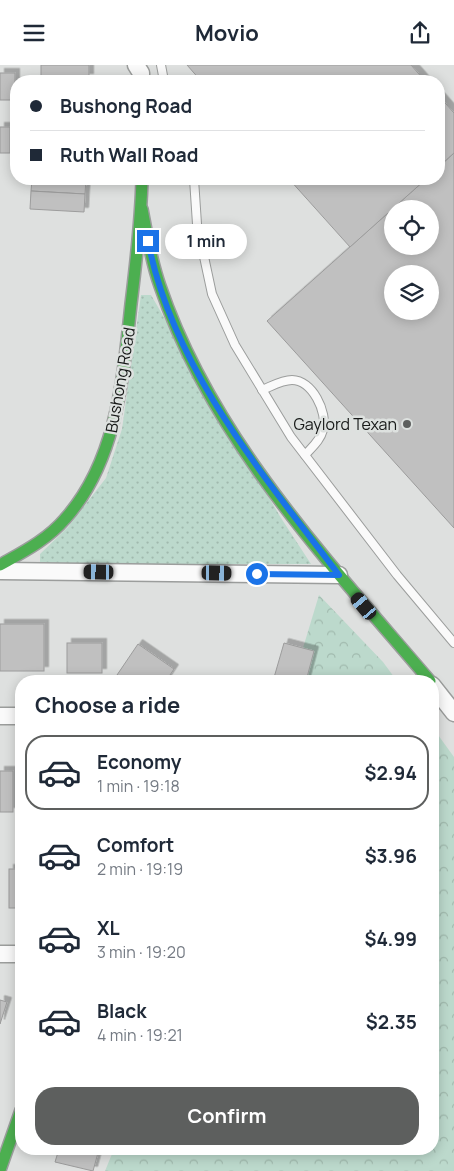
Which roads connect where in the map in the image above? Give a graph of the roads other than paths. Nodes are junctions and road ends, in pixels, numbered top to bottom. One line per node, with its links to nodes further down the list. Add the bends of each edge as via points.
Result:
1 (142, 185): 3 (street, Bushong Road)
2 (194, 185): 4 (lane, via 197,224 212,294 235,345)
3 (142, 209): 6 (street, Bushong Road, via 119,402 106,455 94,479 58,528 42,543); 8 (street, via 160,287 206,389 244,450)
4 (262, 390): 5 (lane); 5 (lane, via 282,382 299,381 318,400 324,429)
5 (305, 455): 9 (lane)
6 (0, 565)
7 (0, 571): 8 (street)
8 (339, 575): 10 (street)
9 (454, 643)
10 (425, 675)
11 (439, 694): 12 (street)
12 (454, 713)
13 (0, 716): 14 (street)
14 (15, 716)
15 (0, 955): 16 (street)
16 (15, 955)
17 (15, 1127): 18 (street)
18 (0, 1170)

